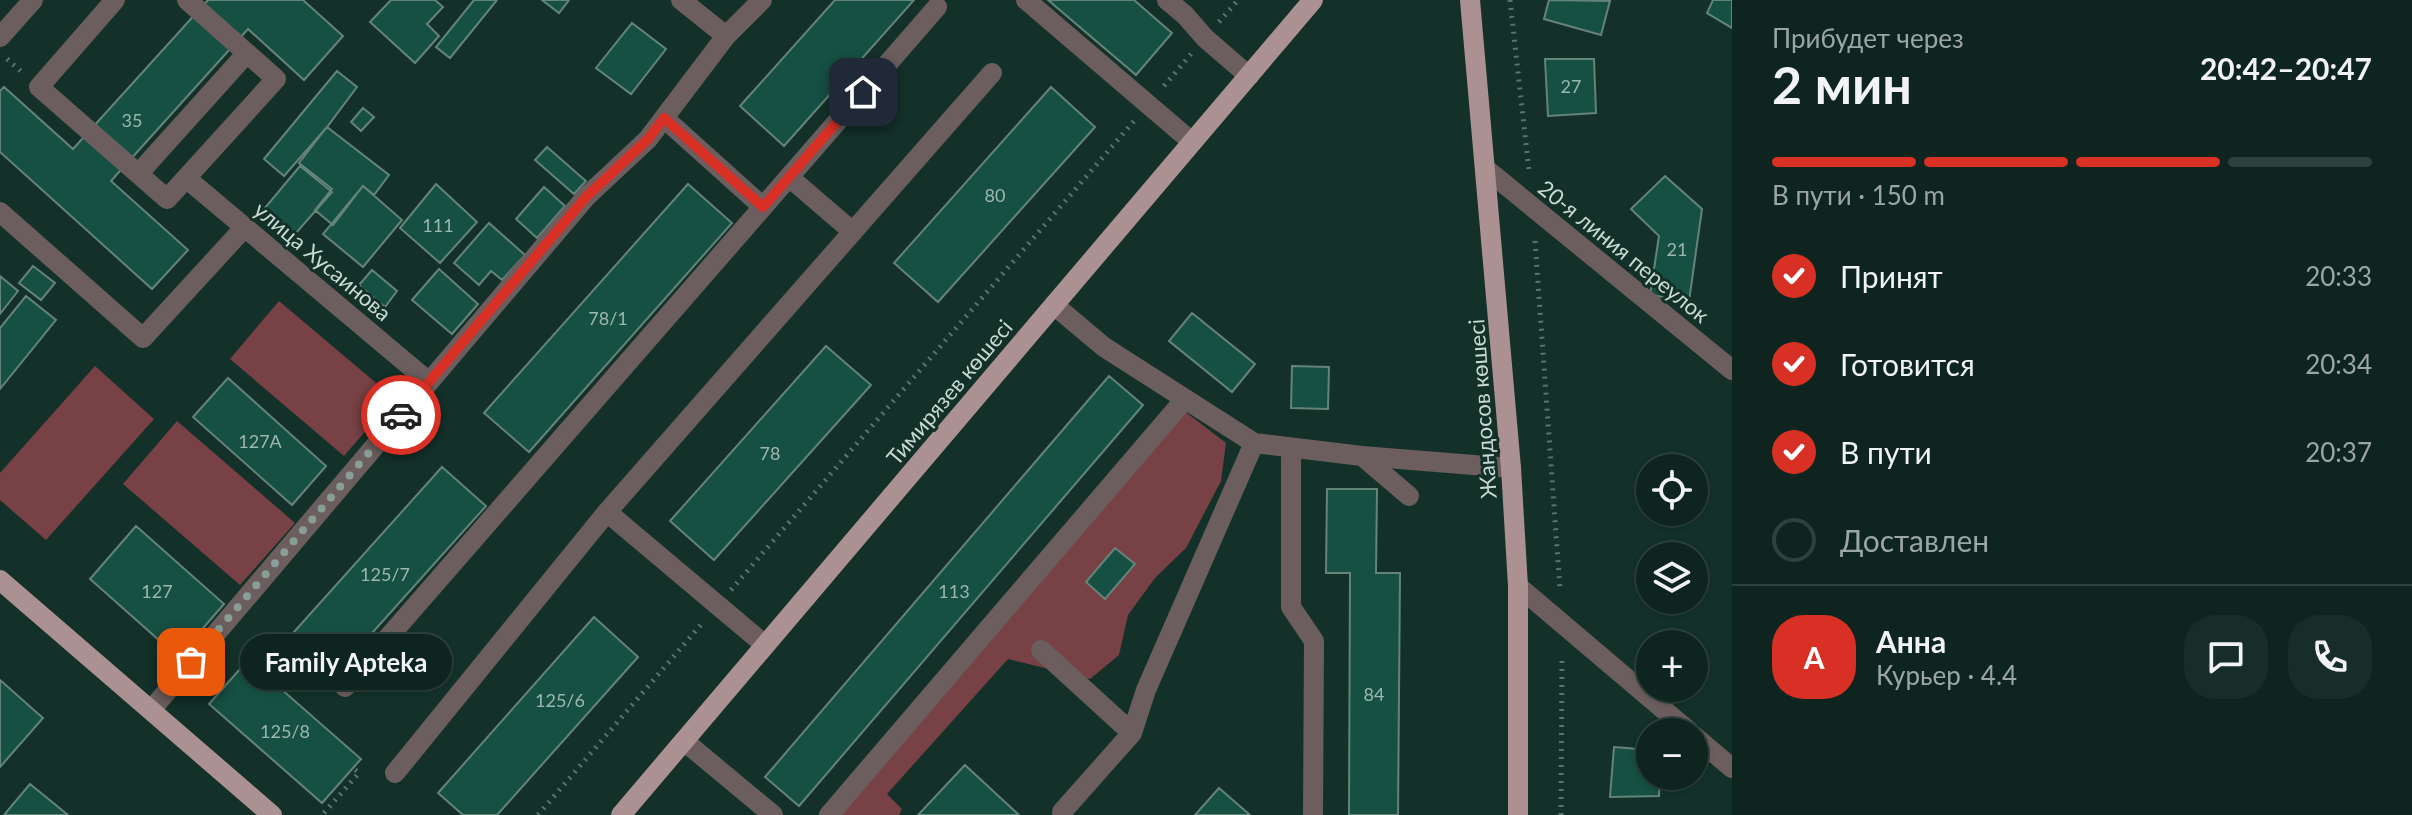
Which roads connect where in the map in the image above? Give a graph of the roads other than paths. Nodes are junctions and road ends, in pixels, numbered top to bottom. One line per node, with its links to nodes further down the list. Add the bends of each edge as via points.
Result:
1 (33, 0): 12 (street)
2 (115, 0): 19 (street, via 39,87)
3 (187, 0): 13 (street)
4 (681, 0): 11 (street)
5 (762, 0): 11 (street)
6 (1026, 0): 17 (street)
7 (1167, 0): 15 (street)
8 (1313, 0): 15 (main road, Тимирязев көшесі)
9 (1470, 0): 18 (main road, Жандосов көшесі)
10 (937, 7): 20 (street)
11 (726, 36): 16 (street)
12 (0, 37)
13 (247, 53): 19 (street); 21 (street, via 276,79)
14 (992, 73): 25 (street)
15 (1249, 76): 17 (main road, Тимирязев көшесі)
16 (664, 118): 22 (street); 28 (street, via 586,197)
17 (1192, 142): 26 (main road, Тимирязев көшесі)
18 (1486, 169): 27 (street, 20-я линия переулок); 33 (main road, Жандосов көшесі)
19 (139, 173): 21 (street, via 167,199)
20 (789, 177): 22 (street); 25 (street)
21 (186, 178): 24 (street, улица Хусаинова)
22 (763, 207): 40 (street)
23 (0, 212): 24 (street, via 143,338)
24 (245, 227): 28 (street, улица Хусаинова)
25 (853, 232): 35 (street)
26 (1054, 305): 29 (street, via 1104,347); 38 (main road, Тимирязев көшесі)
27 (1732, 370)
28 (429, 382): 41 (street)
29 (1185, 399): 30 (street); 52 (street)
30 (1254, 443): 31 (street); 43 (street)
31 (1291, 448): 32 (street); 53 (street, via 1291,607 1314,641)
32 (1362, 456): 33 (street); 34 (street)
33 (1511, 468): 37 (main road, Жандосов көшесі)
34 (1409, 496)
35 (607, 512): 38 (street); 47 (street)
36 (0, 580): 41 (main road)
37 (1518, 586): 42 (street); 54 (main road, Жандосов көшесі)
38 (765, 645): 44 (main road, Тимирязев көшесі)
39 (1041, 650): 43 (street)
40 (345, 687)
41 (152, 709): 49 (main road)
42 (1673, 718)
43 (1132, 733): 48 (street)
44 (684, 741): 50 (main road, Тимирязев көшесі); 51 (street)
45 (1708, 748): 46 (street)
46 (1732, 768)
47 (395, 773)
48 (1062, 812)
49 (272, 815)
50 (621, 815)
51 (773, 815)
52 (829, 815)
53 (1313, 815)
54 (1518, 815)

